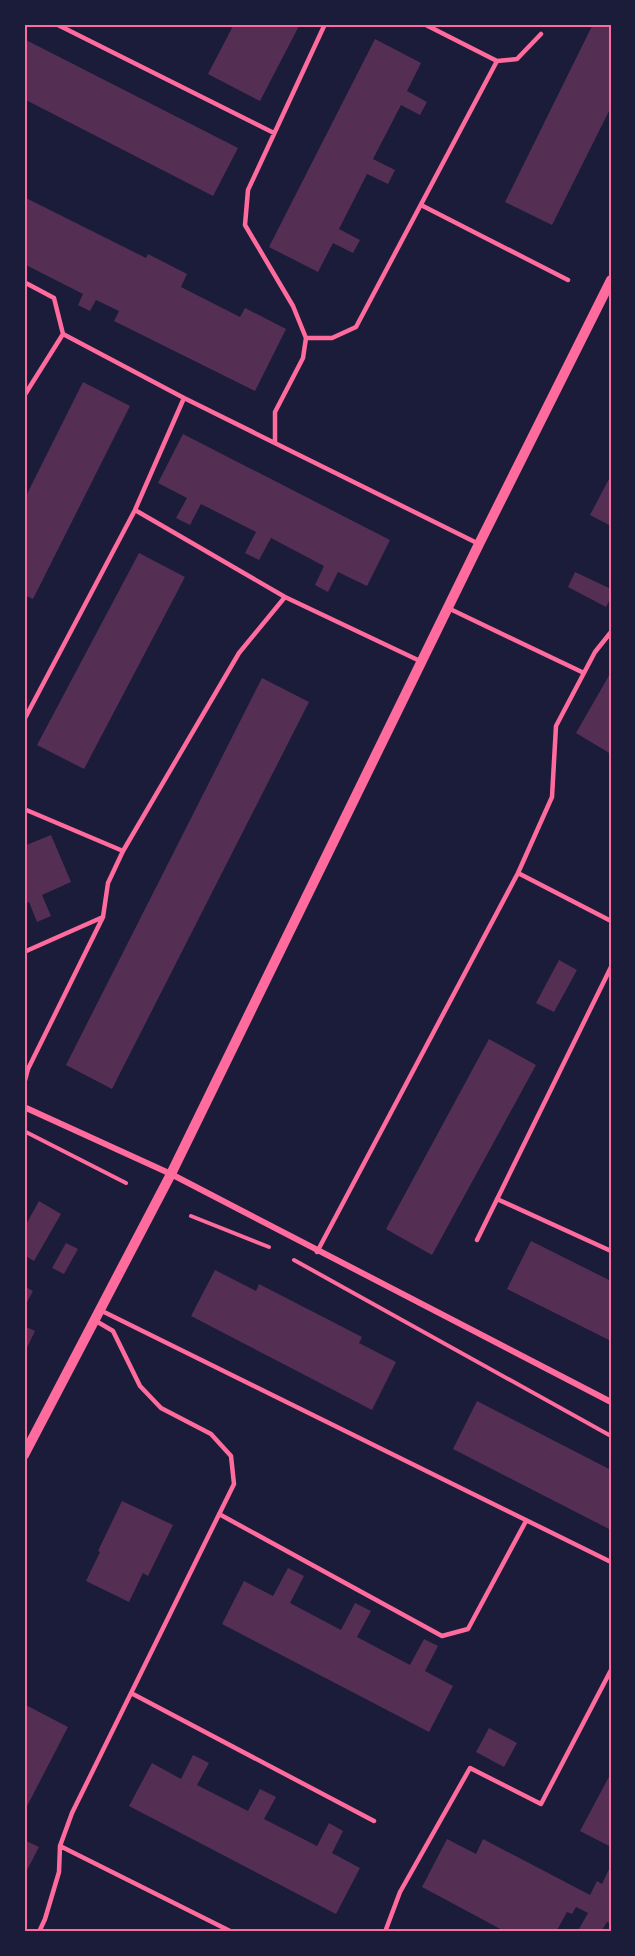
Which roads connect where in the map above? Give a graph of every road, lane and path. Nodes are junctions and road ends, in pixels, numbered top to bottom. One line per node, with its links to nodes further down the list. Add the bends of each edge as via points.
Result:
1 (56, 24): 4 (lane)
2 (325, 24): 7 (lane)
3 (424, 24): 6 (lane)
4 (63, 25): 7 (lane)
5 (541, 34): 6 (lane, via 517,59)
6 (497, 61): 8 (lane)
7 (274, 133): 13 (lane, via 248,190 245,225 293,306)
8 (421, 205): 9 (lane); 13 (lane, via 356,327 332,339)
9 (568, 280)
10 (611, 280): 18 (street)
11 (24, 282): 12 (lane, via 54,298)
12 (63, 334): 14 (lane); 15 (lane)
13 (306, 338): 16 (lane, via 303,358 276,412)
14 (24, 396)
15 (184, 398): 16 (lane); 17 (lane)
16 (275, 442): 18 (lane)
17 (135, 510): 19 (lane); 24 (lane)
18 (479, 544): 20 (street)
19 (285, 597): 22 (lane); 26 (lane, via 239,653)
20 (448, 609): 22 (street); 23 (lane)
21 (611, 632): 23 (lane)
22 (422, 662): 35 (street)
23 (584, 673): 27 (lane, via 556,726 552,797)
24 (24, 720)
25 (24, 809): 26 (lane)
26 (123, 851): 28 (lane, via 108,883)
27 (518, 873): 29 (lane); 42 (lane)
28 (103, 917): 30 (lane); 32 (lane)
29 (611, 921)
30 (24, 952)
31 (611, 967): 37 (lane)
32 (24, 1084)
33 (24, 1107): 35 (street)
34 (24, 1131): 36 (path)
35 (171, 1174): 42 (street); 44 (street)
36 (126, 1183)
37 (497, 1199): 39 (lane); 41 (lane)
38 (191, 1216): 40 (path)
39 (477, 1240)
40 (273, 1248)
41 (611, 1251)
42 (317, 1252): 45 (street)
43 (293, 1260): 46 (path)
44 (96, 1315): 47 (street); 48 (lane, via 113,1331 140,1386 161,1408 212,1434 231,1456 234,1484); 49 (lane)
45 (611, 1402)
46 (611, 1436)
47 (24, 1455)
48 (219, 1514): 49 (lane, via 442,1636 468,1629); 52 (lane)
49 (526, 1521): 50 (lane)
50 (611, 1563)
51 (611, 1670): 57 (lane, via 541,1804 470,1768 400,1892)
52 (131, 1693): 53 (lane); 54 (lane, via 72,1813)
53 (374, 1821)
54 (60, 1846): 55 (lane, via 59,1872); 56 (lane)
55 (39, 1932)
56 (232, 1932)
57 (385, 1932)

